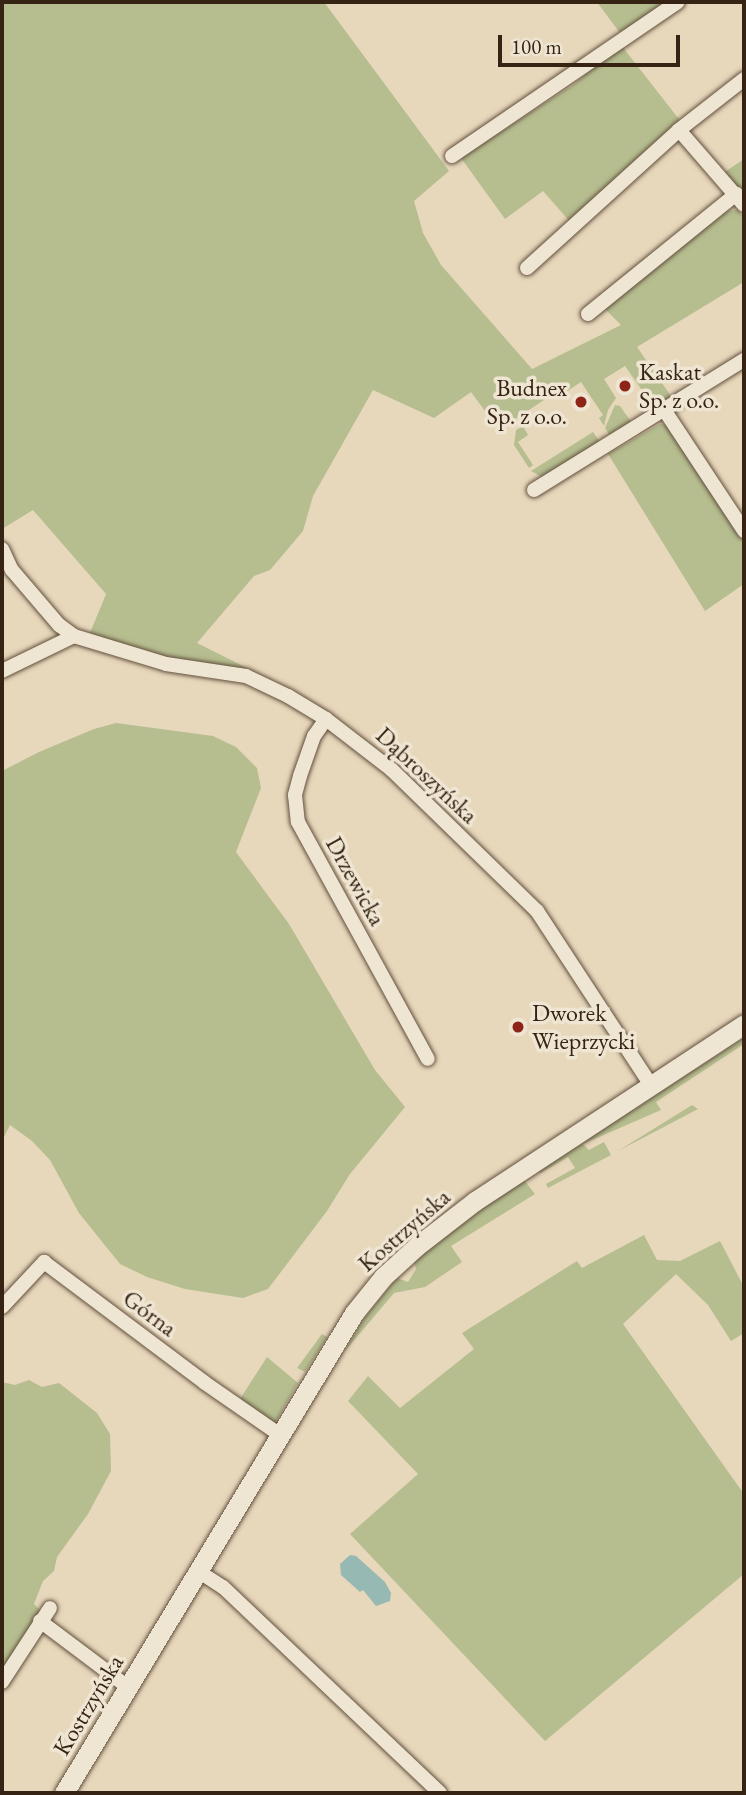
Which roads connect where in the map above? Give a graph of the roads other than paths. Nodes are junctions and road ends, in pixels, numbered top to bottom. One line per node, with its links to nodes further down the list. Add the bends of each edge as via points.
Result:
1 (678, 2): 4 (street)
2 (744, 79): 3 (street)
3 (679, 130): 5 (street); 6 (street)
4 (452, 156)
5 (740, 200): 7 (street)
6 (527, 268)
7 (587, 314)
8 (744, 360): 9 (street)
9 (664, 411): 10 (street); 11 (street)
10 (534, 490)
11 (744, 531)
12 (2, 549): 13 (street, Dąbroszyńska, via 12,570)
13 (74, 636): 14 (street); 15 (street, Dąbroszyńska, via 166,664 246,676)
14 (2, 671)
15 (326, 719): 17 (street, Drzewicka, via 314,736 300,776 295,795 298,822); 18 (street, Dąbroszyńska, via 392,770 537,911)
16 (744, 1024): 18 (main road, Kostrzyńska)
17 (428, 1059)
18 (651, 1085): 20 (main road, Kostrzyńska, via 475,1201 401,1260 354,1313)
19 (2, 1307): 20 (street, Górna, via 44,1262)
20 (280, 1435): 21 (main road, Kostrzyńska)
21 (198, 1571): 25 (main road, Kostrzyńska); 27 (street, via 223,1587)
22 (50, 1608): 23 (street)
23 (40, 1621): 24 (street); 25 (street)
24 (2, 1682)
25 (128, 1687): 26 (main road, Kostrzyńska)
26 (64, 1793)
27 (440, 1793)

